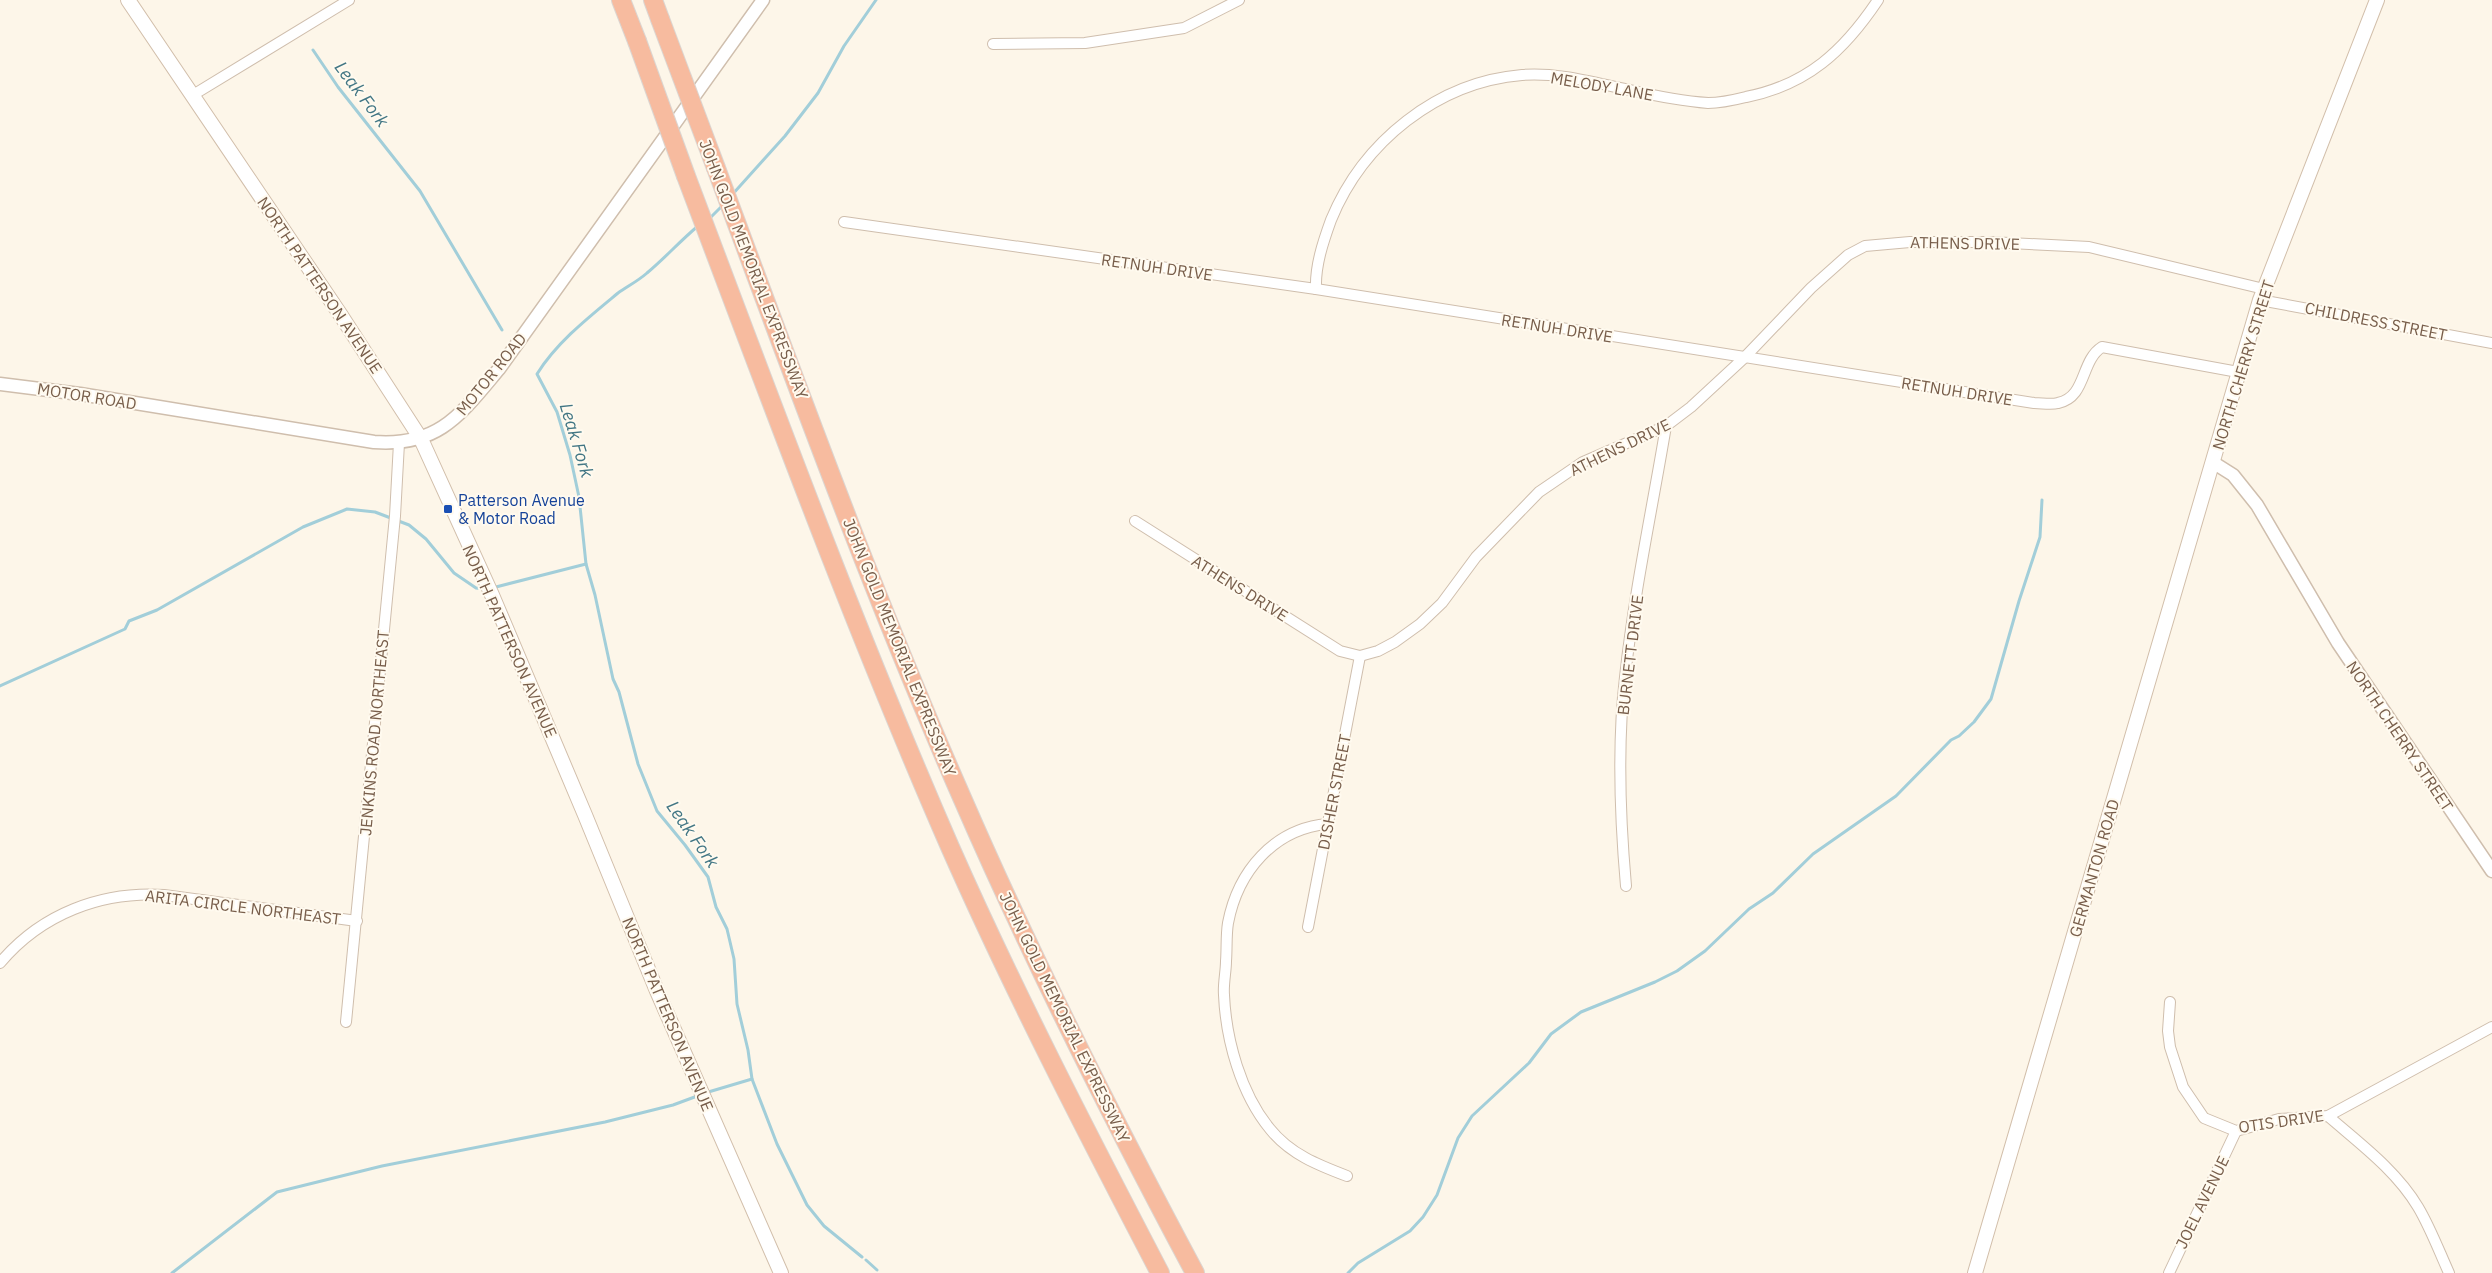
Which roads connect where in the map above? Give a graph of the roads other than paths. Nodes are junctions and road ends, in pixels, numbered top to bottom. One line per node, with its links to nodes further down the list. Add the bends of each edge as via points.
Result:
1 (128, 0): 10 (main road, NORTH PATTERSON AVENUE)
2 (349, 0): 10 (street)
3 (621, 0): 37 (highway, JOHN GOLD MEMORIAL EXPRESSWAY, bridge, via 862,639 944,832 1043,1044)
4 (653, 0): 38 (highway, JOHN GOLD MEMORIAL EXPRESSWAY, bridge, via 828,468 962,799 1060,1010)
5 (763, 0): 19 (street, MOTOR ROAD, via 498,369 457,417)
6 (1239, 0): 9 (street, via 1184,28 1085,43)
7 (1878, 0): 12 (street, MELODY LANE, via 1853,36 1834,54 1799,80 1772,92 1710,103 1656,96 1573,78 1524,74 1480,83 1434,103 1378,144 1354,175 1326,234)
8 (2377, 0): 13 (main road, NORTH CHERRY STREET)
9 (993, 44)
10 (193, 95): 19 (main road, NORTH PATTERSON AVENUE)
11 (844, 222): 12 (street, RETNUH DRIVE)
12 (1316, 290): 15 (street, RETNUH DRIVE)
13 (2262, 294): 14 (street, CHILDRESS STREET); 15 (street, ATHENS DRIVE, via 2089,248 1990,242 1875,244 1848,255 1811,288); 16 (main road, NORTH CHERRY STREET)
14 (2492, 343)
15 (1744, 358): 16 (street, RETNUH DRIVE, via 2034,403 2058,403 2071,398 2078,391 2094,352 2102,347); 18 (street, ATHENS DRIVE, via 1692,407)
16 (2238, 372): 21 (main road, NORTH CHERRY STREET)
17 (0, 384): 20 (street, MOTOR ROAD, via 374,442)
18 (1666, 426): 23 (street, ATHENS DRIVE, via 1583,462 1539,492 1476,557 1442,603 1420,624 1395,642); 26 (street, BURNETT DRIVE, via 1624,679 1622,838)
19 (421, 439): 20 (street, MOTOR ROAD); 36 (main road, NORTH PATTERSON AVENUE, via 492,595 664,1009)
20 (399, 443): 27 (street, JENKINS ROAD NORTHEAST)
21 (2214, 463): 25 (street, NORTH CHERRY STREET, via 2233,475 2257,505 2338,643); 39 (main road, GERMANTON ROAD)
22 (1134, 521): 23 (street, ATHENS DRIVE, via 1340,651)
23 (1360, 656): 24 (street, DISHER STREET)
24 (1327, 824): 28 (street, DISHER STREET); 35 (street, via 1306,826 1274,842 1250,869 1238,891 1228,923 1224,994 1238,1067 1250,1098 1270,1130 1308,1161)
25 (2492, 871)
26 (1626, 886)
27 (357, 921): 29 (street, ARITA CIRCLE NORTHEAST, via 164,895 114,897 94,901 49,921 24,938); 31 (street, JENKINS ROAD NORTHEAST)
28 (1308, 927)
29 (0, 963)
30 (2170, 1002): 34 (street, OTIS DRIVE, via 2170,1047 2183,1086 2204,1118)
31 (346, 1022)
32 (2492, 1027): 33 (street, OTIS DRIVE)
33 (2328, 1116): 34 (street, OTIS DRIVE, via 2279,1119); 41 (street, via 2405,1189 2427,1223)
34 (2236, 1131): 40 (street, JOEL AVENUE)
35 (1347, 1176)
36 (781, 1273)
37 (1160, 1273)
38 (1195, 1273)
39 (1975, 1273)
40 (2168, 1273)
41 (2450, 1273)

